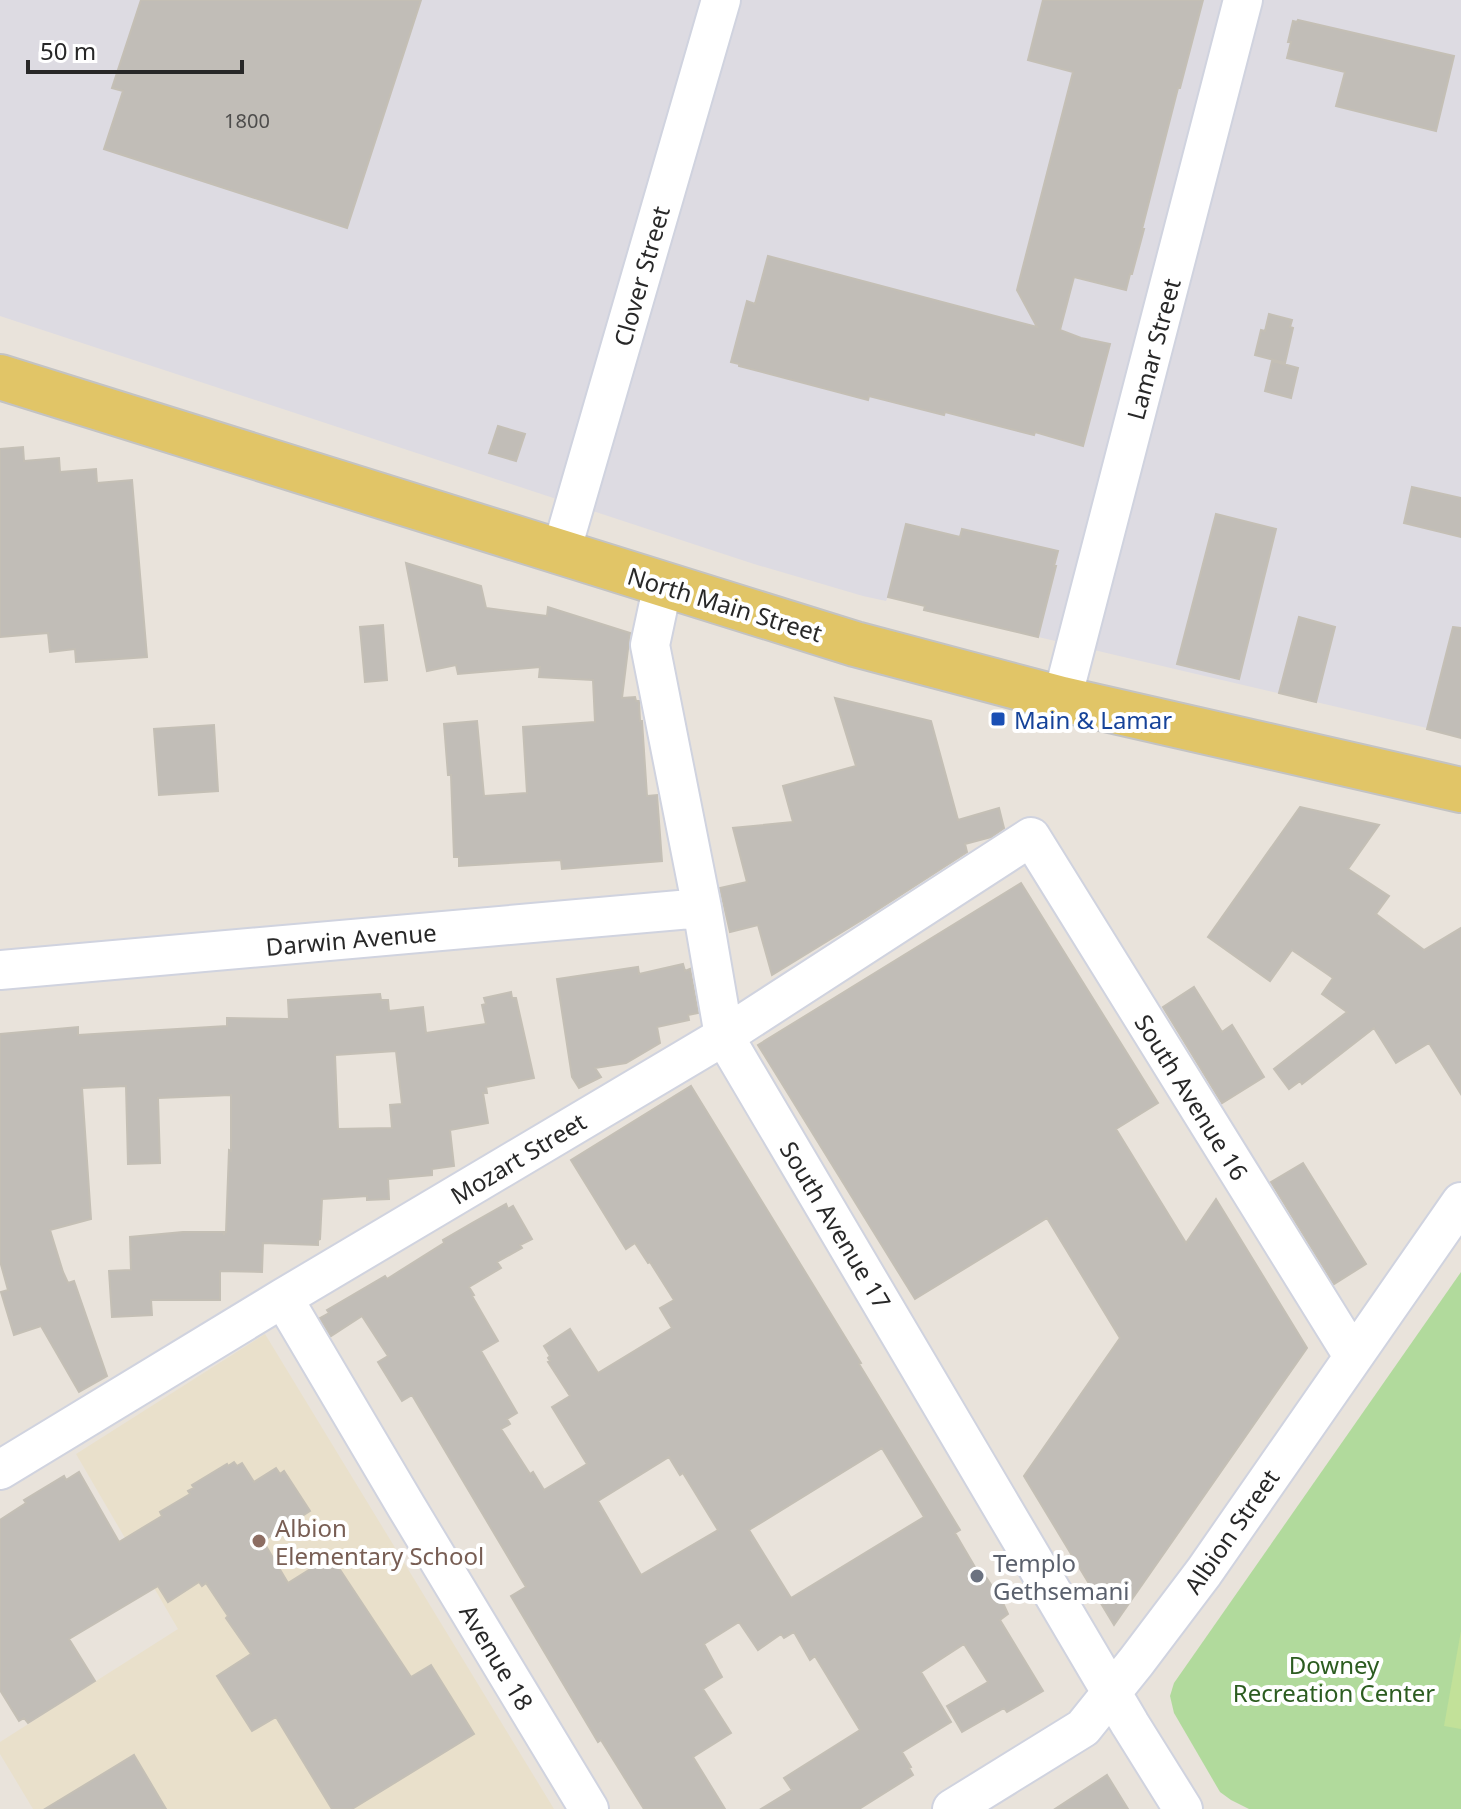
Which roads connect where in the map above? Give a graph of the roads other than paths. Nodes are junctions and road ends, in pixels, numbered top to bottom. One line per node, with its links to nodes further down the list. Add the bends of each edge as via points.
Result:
1 (721, 0): 4 (street, Clover Street)
2 (1243, 0): 6 (street, Lamar Street)
3 (0, 377): 4 (main road, North Main Street)
4 (561, 552): 5 (main road, North Main Street)
5 (663, 584): 6 (main road, North Main Street, via 855,644); 9 (street, South Avenue 17, via 650,645)
6 (1062, 699): 7 (main road, North Main Street)
7 (1461, 790)
8 (1031, 837): 11 (street, Mozart Street); 14 (street, South Avenue 16)
9 (702, 908): 10 (street, Darwin Avenue); 11 (street, South Avenue 17)
10 (0, 970)
11 (724, 1036): 13 (street, Mozart Street); 16 (street, South Avenue 17)
12 (1461, 1202): 14 (street, Albion Street)
13 (283, 1298): 15 (street, Mozart Street); 17 (street, Avenue 18)
14 (1353, 1356): 16 (street, Albion Street, via 1204,1572)
15 (0, 1470)
16 (1112, 1692): 18 (street, Albion Street, via 1083,1728); 19 (street, South Avenue 17)
17 (589, 1809)
18 (952, 1809)
19 (1183, 1809)

